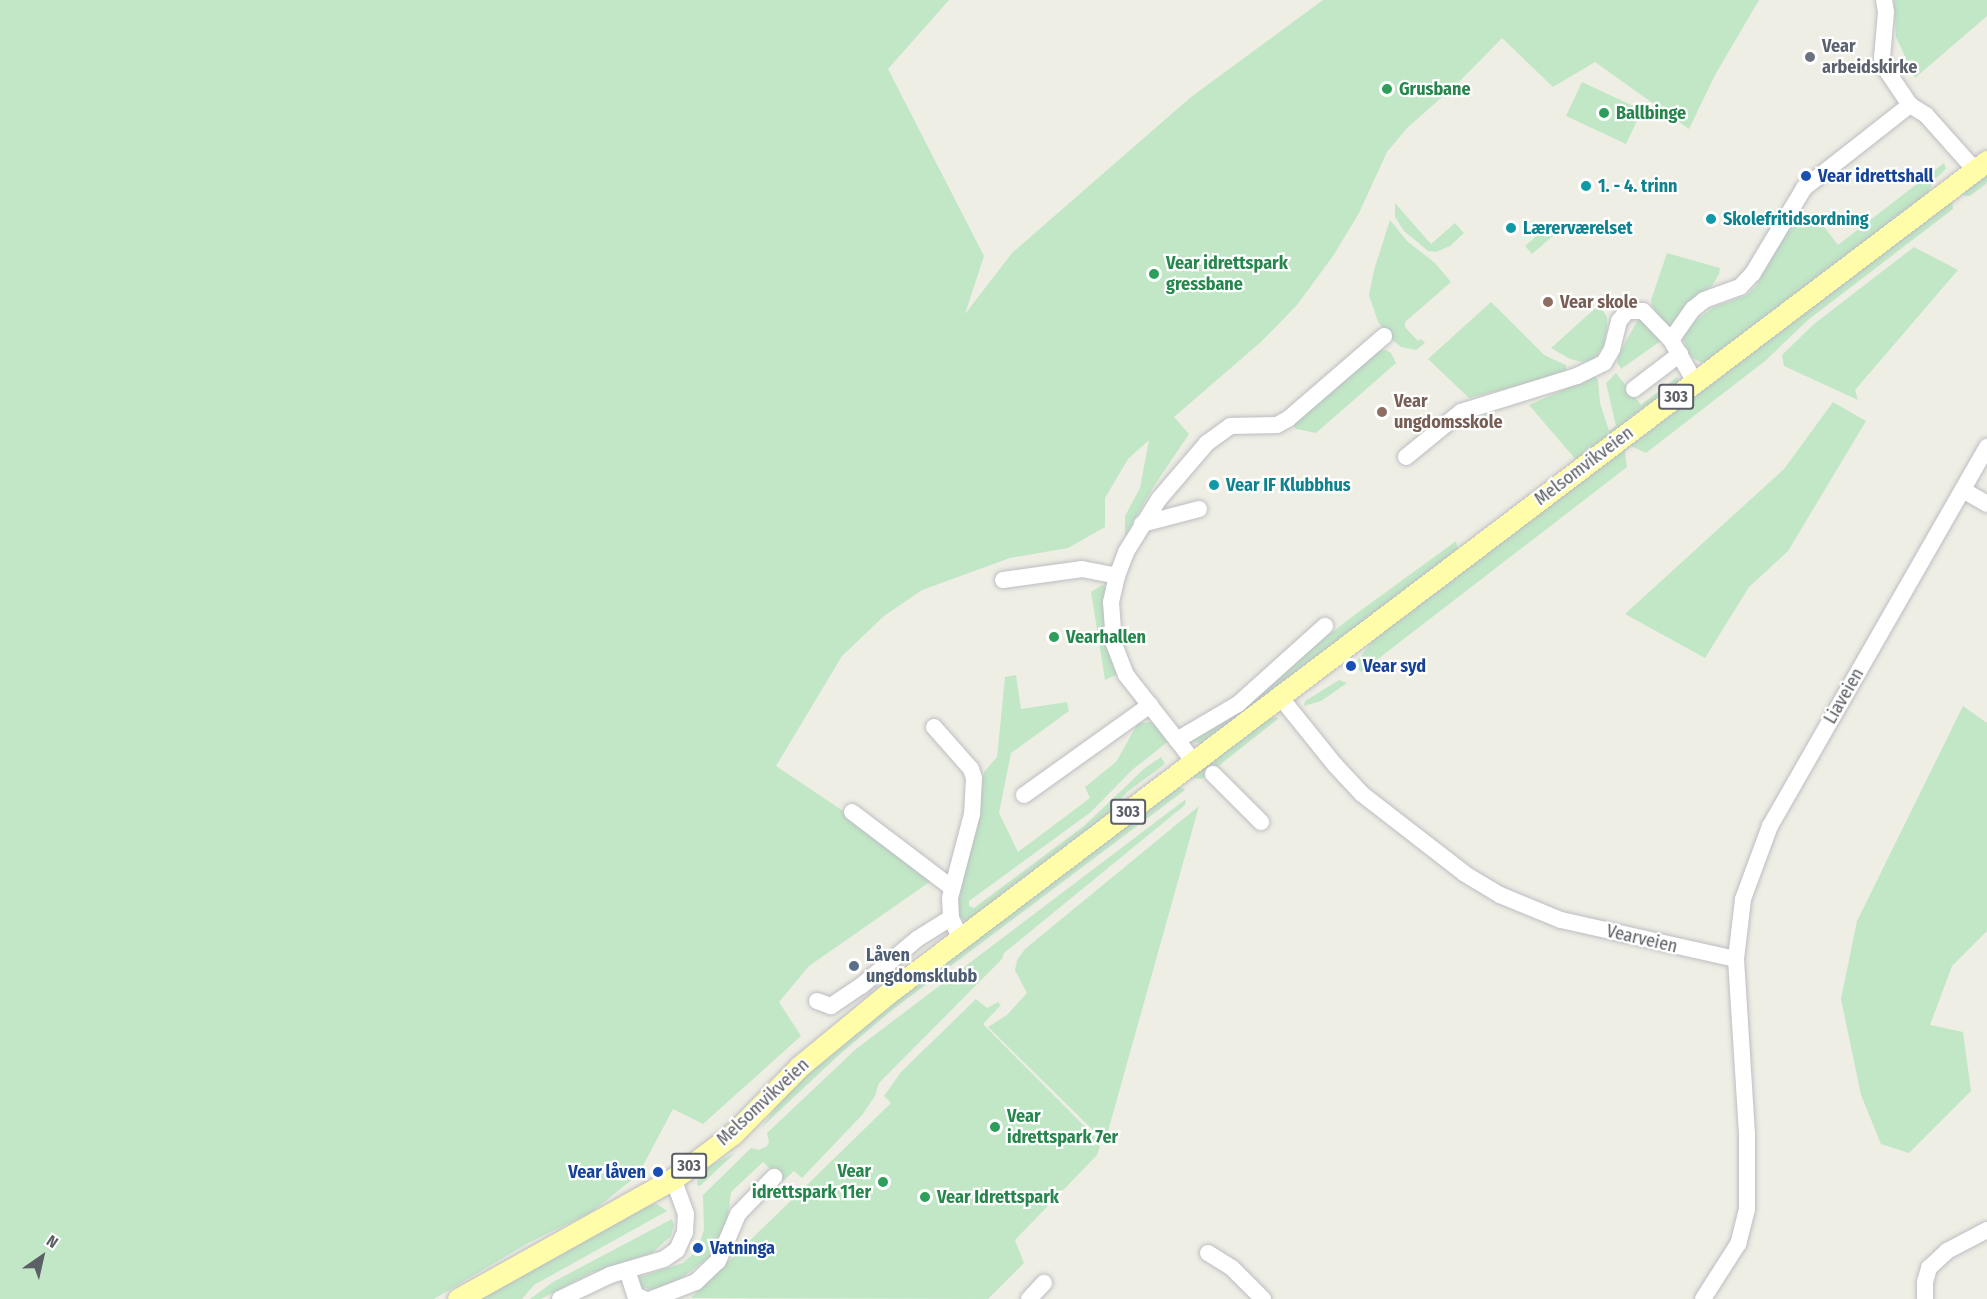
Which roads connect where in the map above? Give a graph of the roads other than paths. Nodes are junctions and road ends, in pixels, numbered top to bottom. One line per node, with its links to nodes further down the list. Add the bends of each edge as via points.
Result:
1 (1884, 0): 2 (street, Melsomvikveien, via 1882,58 1891,79)
2 (1910, 105): 3 (street, Melsomvikveien); 5 (street, via 1804,188 1753,273 1740,287 1704,300 1694,309)
3 (1981, 166): 6 (main road, Melsomvikveien / 303)
4 (1384, 336): 13 (street, via 1288,419 1277,425 1230,426 1207,443)
5 (1675, 347): 6 (street); 7 (street); 9 (street, via 1643,311 1627,311 1619,321 1605,363 1577,376 1461,412)
6 (1695, 382): 17 (main road, Melsomvikveien / 303)
7 (1634, 389)
8 (1987, 447): 10 (street, Liaveien)
9 (1406, 457)
10 (1963, 490): 11 (street); 28 (street, Liaveien, via 1770,826 1743,899)
11 (1987, 504)
12 (1199, 509): 13 (street)
13 (1142, 524): 14 (street)
14 (1117, 576): 15 (street, via 1082,570); 18 (street, via 1110,602 1114,644 1126,675)
15 (1003, 580)
16 (1325, 626): 20 (street, via 1238,704)
17 (1281, 698): 21 (main road, Melsomvikveien / 303); 28 (street, Vearveien, via 1362,794 1465,874 1500,895 1561,920)
18 (1150, 705): 20 (street); 23 (street)
19 (934, 727): 26 (street, via 971,769 974,778 972,814)
20 (1177, 740): 21 (street)
21 (1193, 761): 27 (main road, Melsomvikveien / 303)
22 (1214, 774): 25 (street)
23 (1024, 795)
24 (852, 812): 26 (street)
25 (1261, 822)
26 (952, 888): 27 (street)
27 (955, 928): 29 (street, Melsomvikveien, via 917,939 831,1006); 31 (main road, Melsomvikveien / 303, via 837,1033 733,1134)
28 (1736, 959): 42 (street, via 1747,1134 1747,1209 1738,1244)
29 (817, 1001)
30 (774, 1177): 39 (street, via 738,1214 718,1261 696,1282)
31 (673, 1179): 34 (street, via 686,1214 682,1241 664,1259); 36 (main road, Melsomvikveien / 303)
32 (1987, 1230): 43 (street, via 1947,1251 1929,1269)
33 (1208, 1253): 41 (street, via 1232,1268)
34 (627, 1270): 37 (street, via 584,1285); 38 (street, via 635,1295)
35 (1044, 1283): 40 (street)
36 (458, 1299)
37 (560, 1299)
38 (644, 1299)
39 (652, 1299)
40 (1029, 1299)
41 (1263, 1299)
42 (1703, 1299)
43 (1925, 1299)

